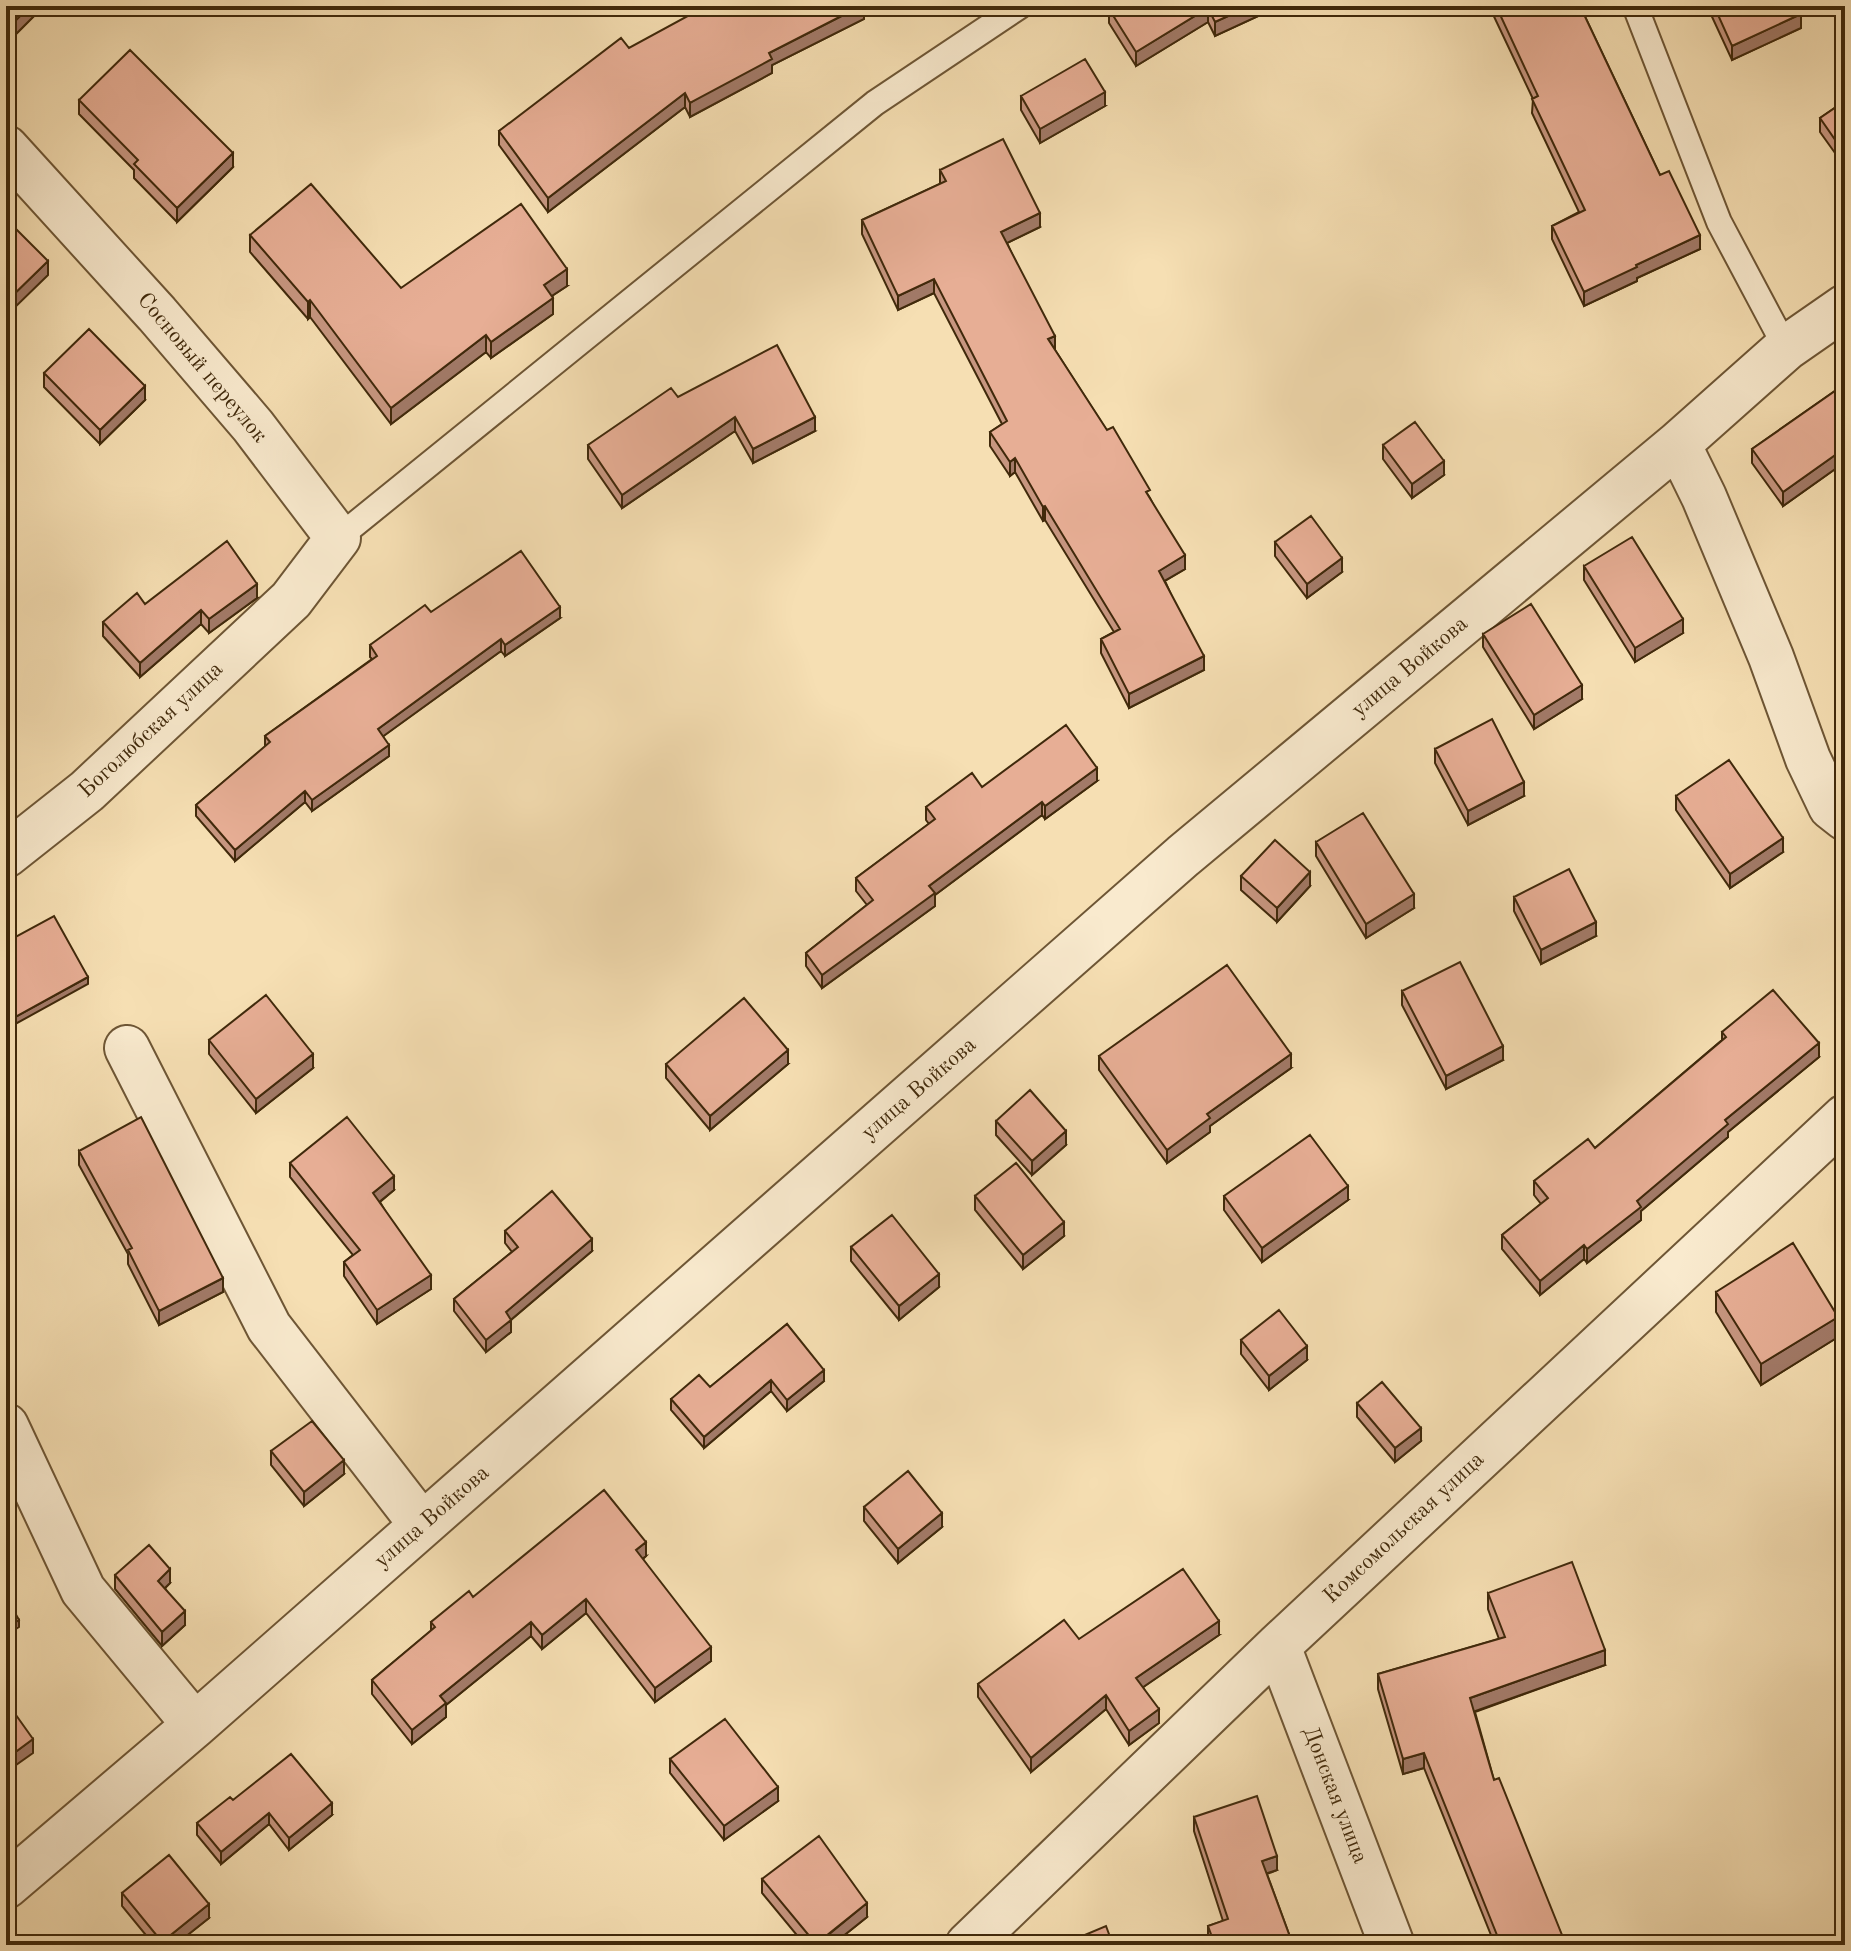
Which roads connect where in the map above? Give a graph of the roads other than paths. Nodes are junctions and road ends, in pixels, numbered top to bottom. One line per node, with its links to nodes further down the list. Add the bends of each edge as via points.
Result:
1 (1020, 6): 7 (lane, via 875,103)
2 (1635, 6): 5 (lane, via 1719,222)
3 (6, 148): 7 (street, Сосновый переулок, via 253,426)
4 (1845, 307): 5 (street, улица Войкова)
5 (1786, 348): 6 (street, улица Войкова)
6 (1678, 444): 8 (street, via 1710,511 1808,759); 13 (street, улица Войкова, via 1183,856)
7 (338, 538): 9 (street, Боголюбская улица, via 291,600 87,791)
8 (1840, 821)
9 (6, 855)
10 (127, 1048): 13 (street, via 269,1327)
11 (1845, 1117): 14 (street, Комсомольская улица)
12 (6, 1426): 15 (street, via 83,1590)
13 (422, 1525): 15 (street, улица Войкова)
14 (1278, 1646): 17 (street, Комсомольская улица); 18 (street, Донская улица)
15 (195, 1725): 16 (street, улица Войкова)
16 (6, 1886)
17 (970, 1944)
18 (1392, 1945)

